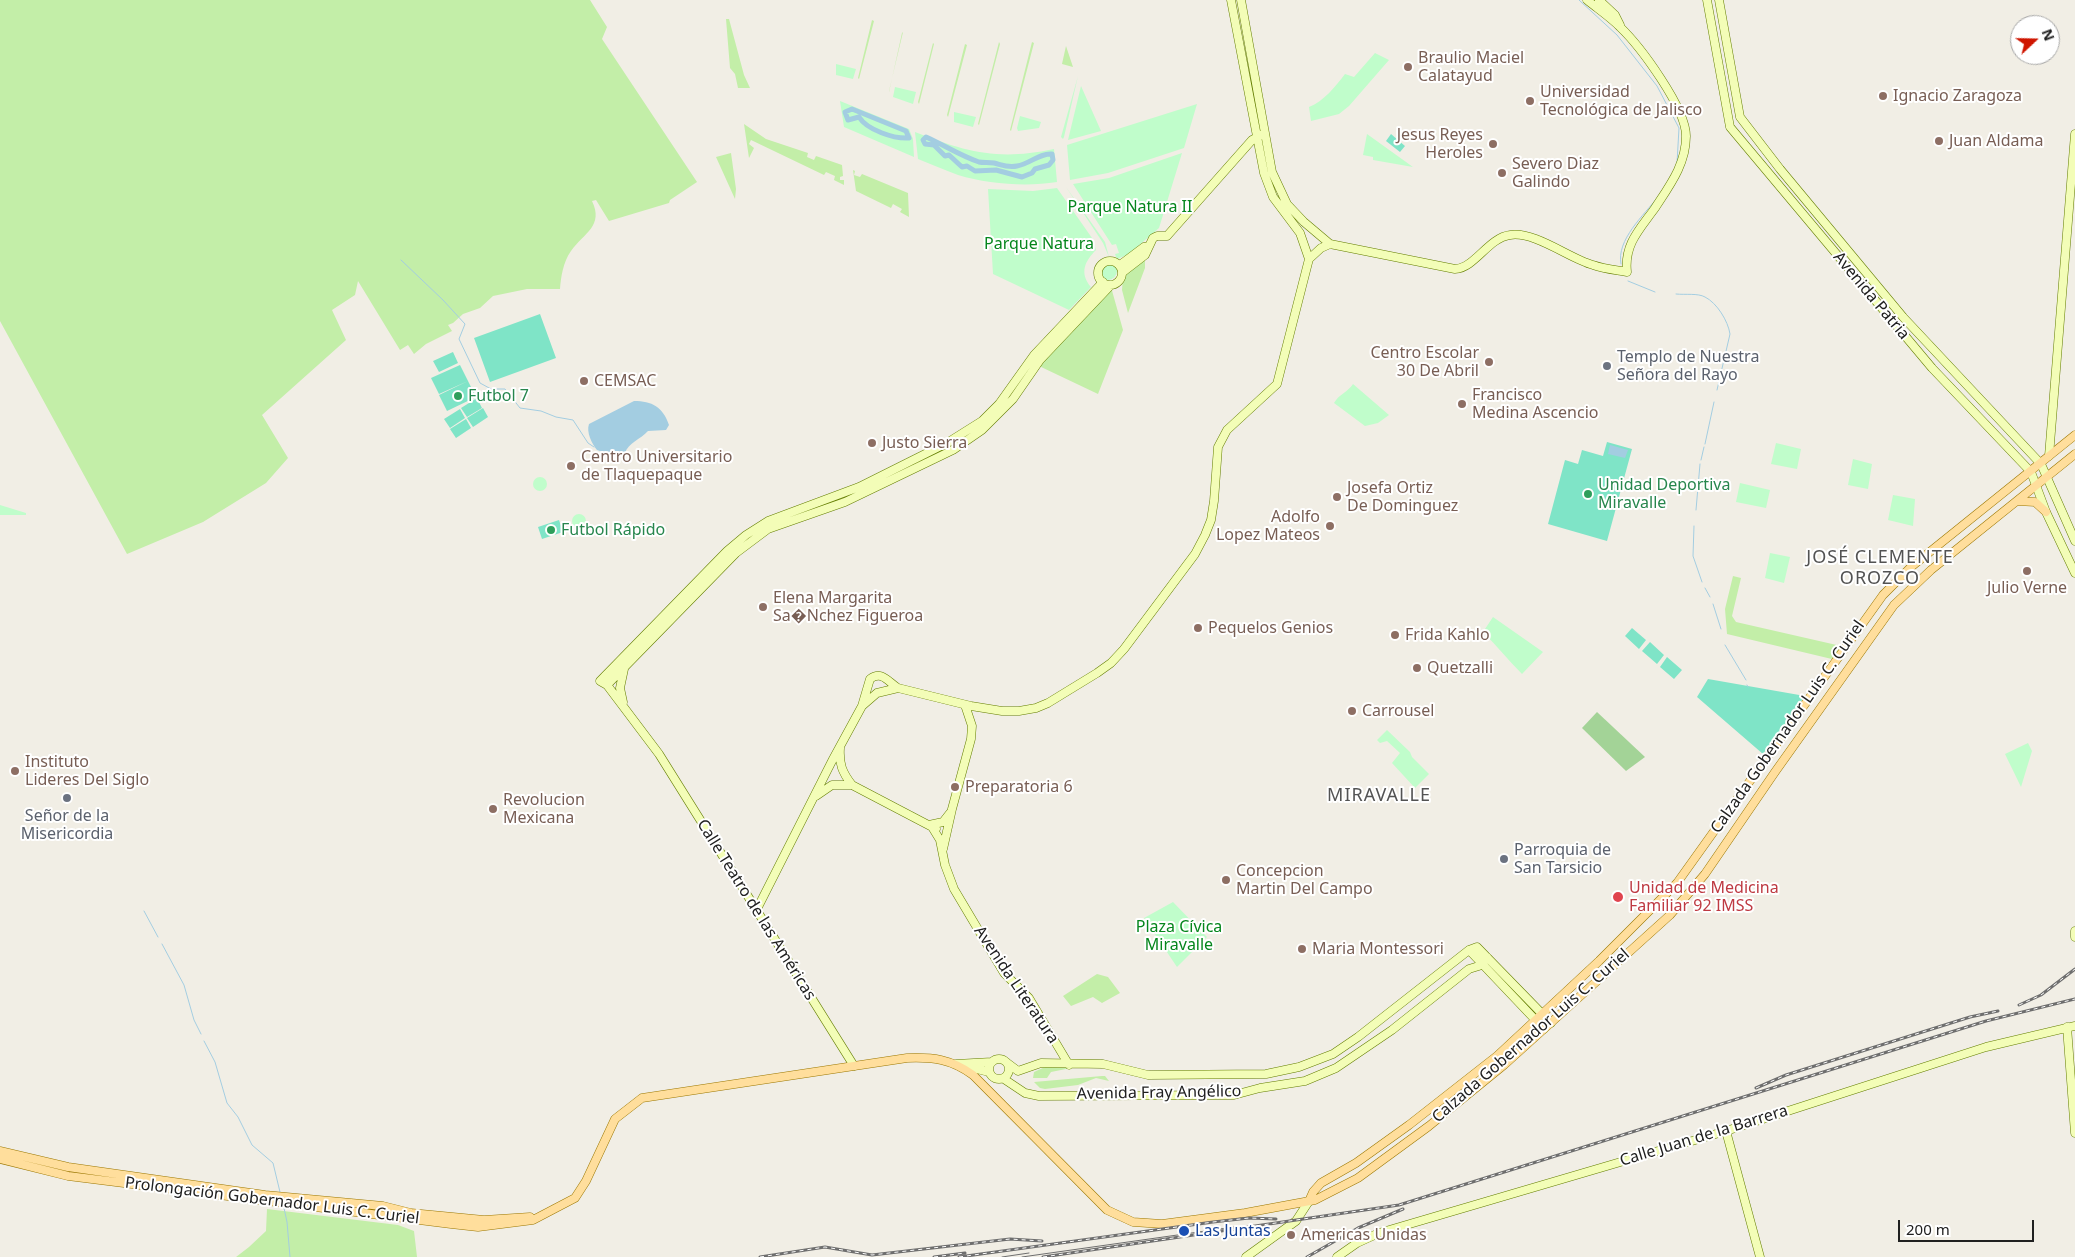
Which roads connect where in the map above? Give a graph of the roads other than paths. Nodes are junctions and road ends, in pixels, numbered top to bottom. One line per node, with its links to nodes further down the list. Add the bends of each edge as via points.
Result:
1 (1230, 0): 9 (street)
2 (1241, 0): 9 (street)
3 (1587, 0): 7 (street)
4 (1599, 0): 7 (street, via 1615,15)
5 (1707, 0): 20 (street, Avenida Patria, via 1730,127 1932,368)
6 (1719, 0): 19 (street, Avenida Patria, via 1740,116 1903,318)
7 (1621, 27): 10 (street, via 1671,95 1681,113 1686,136 1677,176 1628,248 1627,272 1592,265 1544,242 1516,235 1493,242 1463,267 1455,269)
8 (2075, 134): 18 (street)
9 (1261, 135): 10 (street, via 1283,198 1299,218); 11 (street, via 1264,173 1273,197 1299,231); 12 (street, via 1248,144 1167,236 1157,236 1145,255)
10 (1330, 244): 11 (street)
11 (1309, 259): 33 (street, via 1277,384 1222,438 1218,448 1211,520 1205,535 1195,554 1148,618 1111,663 1036,708 1002,711)
12 (1121, 268): 13 (street, via 1111,260 1103,263 1098,270); 14 (street, via 1120,280)
13 (1102, 282): 14 (street); 15 (street)
14 (1111, 285): 15 (street)
15 (1074, 316): 27 (street, via 1007,405 982,430 953,450 862,494 781,524 755,538 736,553); 29 (street, via 1033,356 999,404 982,420 947,443 859,488 780,516 746,536 727,551)
16 (2075, 435): 18 (main road, Calzada Gobernador Luis C. Curiel)
17 (2075, 454): 21 (main road, Calzada Gobernador Luis C. Curiel)
18 (2050, 456): 19 (main road, Calzada Gobernador Luis C. Curiel)
19 (2041, 464): 20 (main road, Calzada Gobernador Luis C. Curiel); 21 (street, Avenida Patria)
20 (2031, 472): 22 (street, Avenida Patria); 52 (main road, Calzada Gobernador Luis C. Curiel, via 1911,567 1883,595 1687,871 1623,938)
21 (2046, 478): 22 (main road, Calzada Gobernador Luis C. Curiel); 25 (street, Avenida Patria)
22 (2036, 486): 23 (main road, Calzada Gobernador Luis C. Curiel); 24 (street, Avenida Patria)
23 (2018, 501): 24 (main road, via 2036,502); 54 (main road, Calzada Gobernador Luis C. Curiel, via 1894,605 1705,874 1670,915)
24 (2046, 512): 26 (street, Avenida Patria)
25 (2075, 541)
26 (2075, 573)
27 (626, 665): 29 (street); 35 (street, via 620,680)
28 (884, 678): 30 (street, via 876,675 870,678); 31 (street); 32 (street, via 887,684)
29 (604, 683): 35 (street, Calle Teatro de las Américas)
30 (868, 687): 32 (street); 34 (street)
31 (898, 688): 32 (street); 33 (street)
32 (880, 692): 34 (street)
33 (965, 705): 42 (street, via 972,726 971,739)
34 (862, 706): 36 (street, via 840,746)
35 (625, 707): 46 (street, Calle Teatro de las Américas, via 659,754)
36 (836, 761): 37 (street); 38 (street)
37 (843, 773): 39 (street, via 842,780); 40 (street)
38 (825, 775): 39 (street, via 826,781); 41 (street)
39 (835, 784): 40 (street); 41 (street)
40 (852, 785): 43 (street)
41 (814, 798): 46 (street)
42 (952, 809): 43 (street, via 943,822); 44 (street)
43 (930, 826): 44 (street); 45 (street, Avenida Literatura, via 940,840)
44 (947, 834): 45 (street)
45 (942, 851): 60 (street, Avenida Literatura, via 954,889 1004,973 1029,998)
46 (756, 911): 61 (street, Calle Teatro de las Américas)
47 (2075, 931): 48 (street)
48 (2075, 937)
49 (1468, 950): 50 (street, Avenida Fray Angélico, via 1477,947); 51 (street); 60 (street, Avenida Fray Angélico, via 1346,1046 1299,1067 1266,1074 1148,1075 1103,1064)
50 (1487, 957): 51 (street); 52 (street)
51 (1482, 965): 53 (street); 63 (street, Avenida Fray Angélico, via 1469,969 1351,1059 1324,1074 1286,1085 1234,1095 1039,1096 1025,1093)
52 (1543, 1013): 53 (main road, Calzada Gobernador Luis C. Curiel); 54 (street)
53 (1536, 1019): 56 (street); 64 (main road, Calzada Gobernador Luis C. Curiel, via 1497,1056)
54 (1551, 1023): 56 (main road, Calzada Gobernador Luis C. Curiel)
55 (2071, 1027): 66 (street, Calle Juan de la Barrera, via 1986,1047); 67 (street)
56 (1544, 1029): 65 (main road, Calzada Gobernador Luis C. Curiel)
57 (992, 1062): 58 (street, via 1000,1059); 59 (street); 62 (street)
58 (1006, 1062): 60 (street, Avenida Fray Angélico, via 1018,1071 1041,1063); 63 (street, via 1009,1071)
59 (956, 1064): 61 (main road, Prolongación Gobernador Luis C. Curiel, via 922,1058); 62 (street); 72 (main road, Prolongación Gobernador Luis C. Curiel, via 977,1078 1107,1210 1122,1219 1144,1224 1176,1222)
60 (1070, 1065)
61 (854, 1066): 73 (main road, Prolongación Gobernador Luis C. Curiel, via 642,1098 615,1119 575,1198)
62 (989, 1072): 63 (street, via 994,1078)
63 (1004, 1079)
64 (1422, 1116): 65 (main road); 70 (main road, Calzada Gobernador Luis C. Curiel)
65 (1429, 1126): 71 (main road, Calzada Gobernador Luis C. Curiel)
66 (1726, 1131): 75 (street, Calle Juan de la Barrera, via 1379,1233); 76 (street)
67 (2075, 1133)
68 (0, 1151): 73 (main road, Prolongación Gobernador Luis C. Curiel, via 68,1167 265,1195 484,1220)
69 (0, 1159): 73 (main road, Prolongación Gobernador Luis C. Curiel, via 68,1176 469,1226 502,1225)
70 (1337, 1174): 71 (main road); 72 (main road, Calzada Gobernador Luis C. Curiel, via 1317,1186)
71 (1344, 1186): 72 (main road, Calzada Gobernador Luis C. Curiel, via 1322,1199)
72 (1309, 1201): 74 (street, via 1296,1221)
73 (544, 1215)
74 (1246, 1257)
75 (1337, 1257)
76 (1760, 1257)

